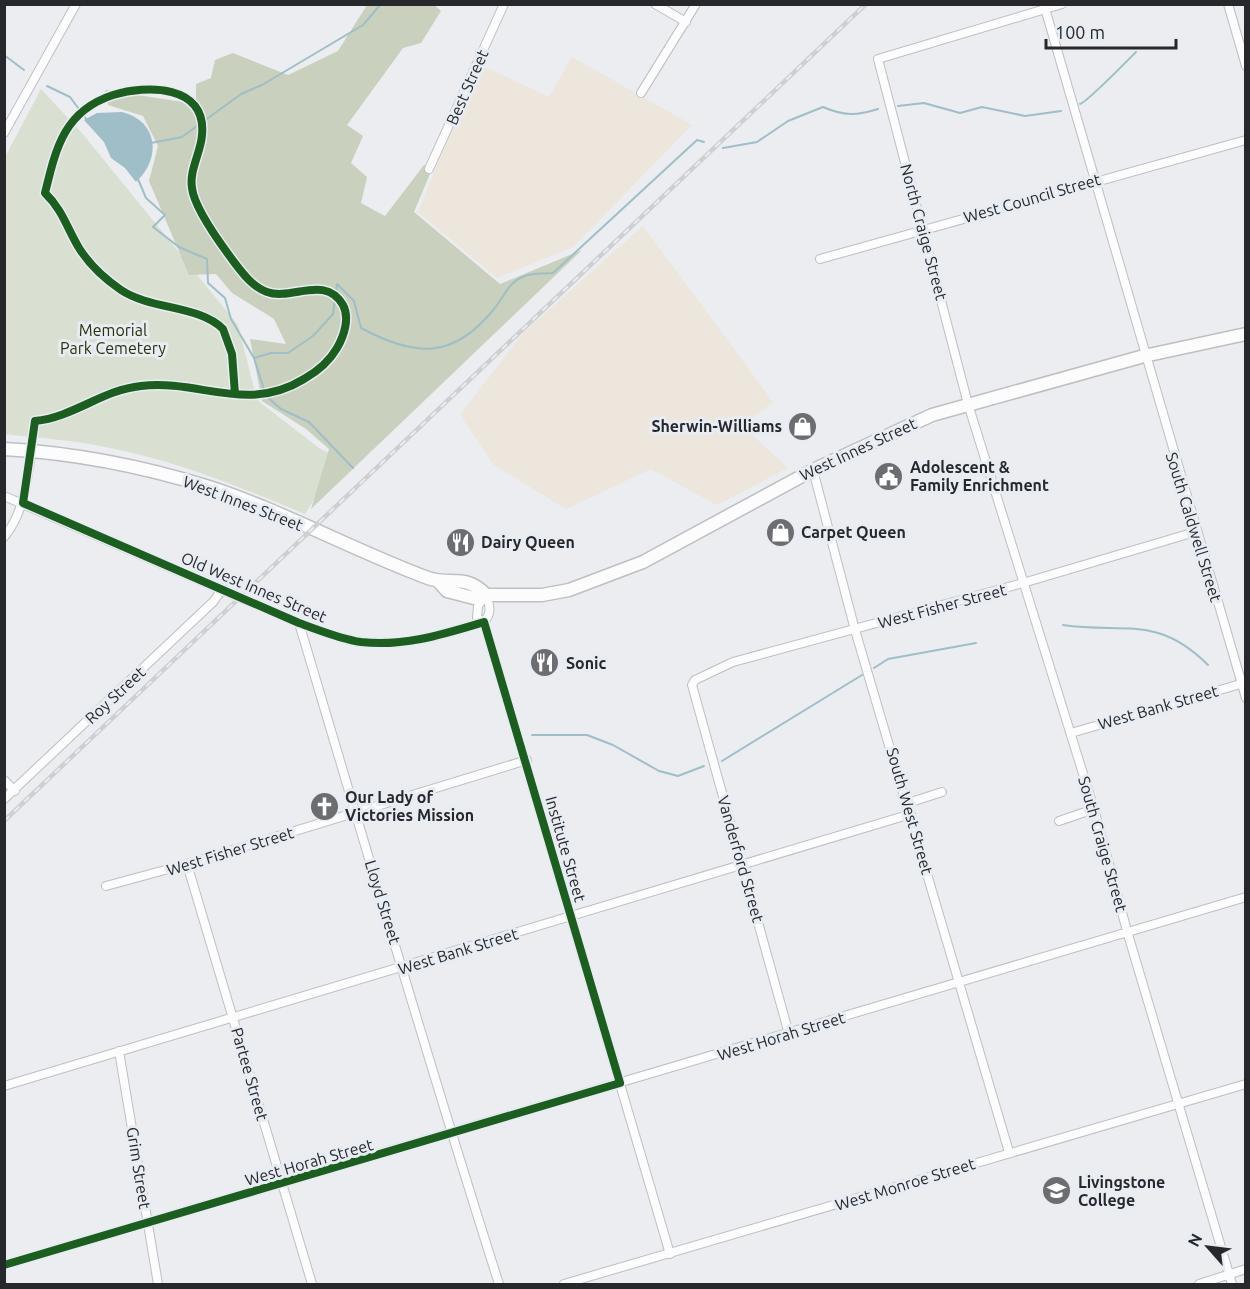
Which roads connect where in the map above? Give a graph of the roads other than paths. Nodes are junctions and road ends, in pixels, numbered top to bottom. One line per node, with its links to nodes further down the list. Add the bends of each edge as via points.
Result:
1 (76, 4): 11 (street)
2 (504, 4): 13 (street, Best Street)
3 (655, 4): 8 (street)
4 (696, 4): 8 (street)
5 (1062, 4): 7 (street)
6 (1228, 4): 9 (street)
7 (1044, 7): 14 (street, South Caldwell Street); 15 (street, North Craige Street, via 878,59)
8 (686, 22): 10 (street)
9 (1245, 66)
10 (641, 93)
11 (4, 132)
12 (1245, 140): 14 (street, West Council Street)
13 (429, 169)
14 (1094, 180): 15 (street, West Council Street); 18 (street, South Caldwell Street)
15 (924, 229): 16 (street, West Council Street); 19 (street, North Craige Street)
16 (820, 259)
17 (1245, 334): 18 (main road, West Innes Street)
18 (1144, 356): 19 (main road, West Innes Street); 25 (street, South Caldwell Street)
19 (968, 404): 22 (main road, West Innes Street, via 897,429); 27 (street, South Craige Street)
20 (4, 448): 21 (main road, West Innes Street)
21 (32, 450): 24 (street); 29 (main road, West Innes Street, via 92,457 212,488 438,581 450,579 472,584)
22 (813, 470): 29 (main road, West Innes Street, via 643,562 597,580 542,595); 32 (street, South West Street)
23 (4, 496): 24 (street, Old West Innes Street)
24 (22, 503): 26 (street); 28 (street, Old West Innes Street)
25 (1195, 532): 27 (street, West Fisher Street); 33 (street, South Caldwell Street)
26 (4, 537)
27 (1023, 583): 32 (street, West Fisher Street); 36 (street, South Craige Street)
28 (223, 588): 31 (street, Old West Innes Street); 39 (street, Roy Street, via 213,602)
29 (486, 595): 30 (street, Institute Street, via 478,606 477,618)
30 (484, 622): 31 (street, Old West Innes Street, via 393,643 360,641); 37 (street, Institute Street)
31 (299, 623): 44 (street, Lloyd Street)
32 (855, 630): 34 (street, West Fisher Street, via 733,662); 42 (street, South West Street)
33 (1243, 683): 35 (street, South Caldwell Street); 36 (street, West Bank Street)
34 (692, 685): 48 (street, Vanderford Street)
35 (1245, 698)
36 (1071, 733): 43 (street, South Craige Street)
37 (527, 760): 44 (street, West Fisher Street); 51 (street, Institute Street)
38 (4, 780): 39 (street)
39 (15, 791): 41 (street, Roy Street)
40 (942, 792): 42 (street)
41 (4, 800)
42 (908, 802): 45 (street, South West Street)
43 (1094, 809): 46 (street); 52 (street, South Craige Street)
44 (356, 813): 47 (street, West Fisher Street); 53 (street, Lloyd Street)
45 (911, 814): 48 (street, West Bank Street); 54 (street, South West Street)
46 (1059, 821)
47 (187, 864): 49 (street, West Fisher Street); 55 (street, Partee Street)
48 (743, 865): 51 (street, West Bank Street); 56 (street, Vanderford Street)
49 (106, 886)
50 (1245, 897): 52 (street, West Horah Street)
51 (572, 917): 53 (street, West Bank Street); 58 (street, Institute Street)
52 (1127, 932): 54 (street, West Horah Street); 61 (street, South Craige Street)
53 (404, 968): 55 (street, West Bank Street); 62 (street, Lloyd Street)
54 (959, 983): 56 (street, West Horah Street); 63 (street, South West Street)
55 (234, 1017): 57 (street, West Bank Street); 64 (street, Partee Street)
56 (789, 1034): 58 (street, West Horah Street)
57 (119, 1052): 60 (street, West Bank Street); 65 (street, Grim Street)
58 (620, 1083): 62 (street, West Horah Street); 66 (street, Institute Street)
59 (1245, 1084): 61 (street, West Monroe Street)
60 (4, 1086)
61 (1179, 1102): 63 (street, West Monroe Street); 69 (street, South Craige Street)
62 (451, 1134): 64 (street, West Horah Street); 72 (street, Lloyd Street)
63 (1009, 1152): 66 (street, West Monroe Street)
64 (281, 1184): 65 (street, West Horah Street); 71 (street, Partee Street)
65 (148, 1223): 67 (street, West Horah Street); 70 (street, Grim Street)
66 (670, 1254): 73 (street, West Monroe Street)
67 (4, 1265)
68 (1245, 1269): 69 (street)
69 (1229, 1274): 74 (street); 75 (street, South Craige Street)
70 (158, 1284)
71 (312, 1284)
72 (499, 1284)
73 (564, 1284)
74 (1199, 1284)
75 (1232, 1284)

